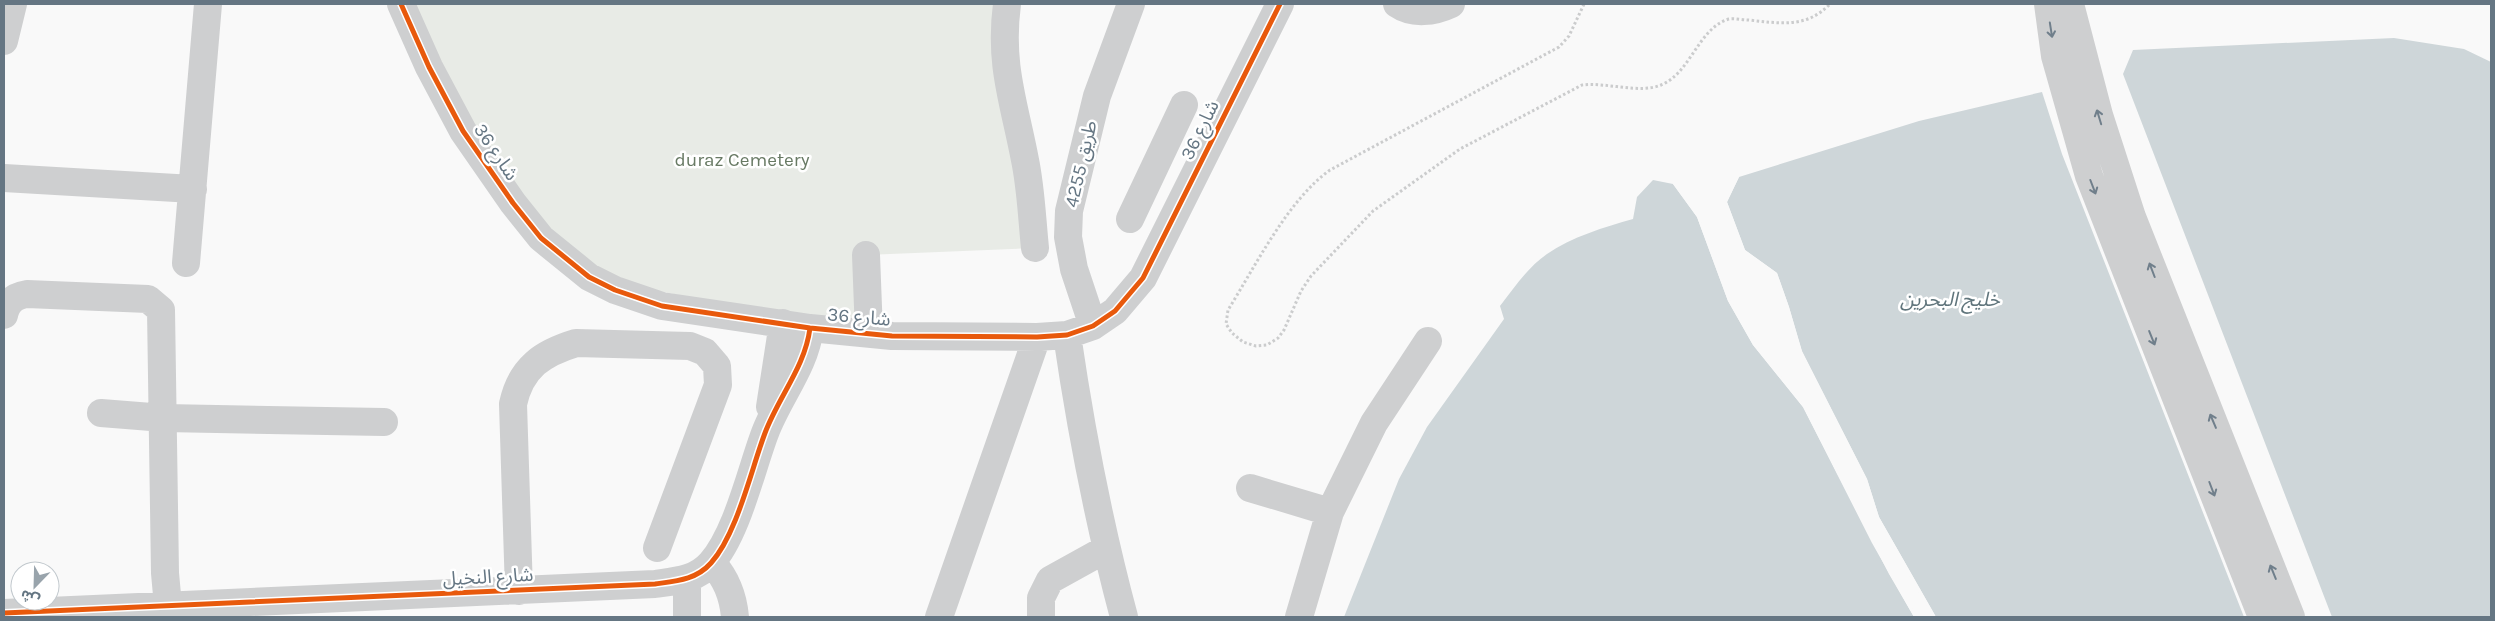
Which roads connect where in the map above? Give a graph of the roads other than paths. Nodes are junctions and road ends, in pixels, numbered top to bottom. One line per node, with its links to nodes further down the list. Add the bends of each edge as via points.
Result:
1 (13, 4): 10 (street)
2 (208, 4): 13 (street)
3 (401, 4): 19 (street, شارع 36, via 463,131 541,238 570,263 589,278 662,306)
4 (1007, 4): 15 (street, via 1004,36 1007,80 1026,162)
5 (1132, 4): 20 (street, طريق 4255, via 1097,96 1069,211 1068,237 1074,269)
6 (1280, 4): 11 (street, شارع 36)
7 (1397, 4): 8 (street, via 1406,10 1419,11)
8 (1451, 4)
9 (2065, 5): 46 (street, one-way to 46, via 2055,56 2089,176); 47 (street, one-way to 9, via 2132,218 2098,115 2082,49)
10 (4, 41)
11 (1209, 146): 14 (street, via 1178,117); 20 (street, شارع 36, via 1143,278 1115,311)
12 (4, 178): 13 (street)
13 (193, 189): 17 (street)
14 (1130, 219)
15 (1035, 248)
16 (866, 255): 22 (street)
17 (186, 263)
18 (4, 316): 27 (street, via 10,301 27,294 153,301 162,316)
19 (783, 324): 21 (street, شارع 36); 29 (street, شارع النخيل)
20 (1093, 326): 23 (street, شارع 36)
21 (810, 328): 22 (street, شارع 36); 29 (street, شارع النخيل, via 800,367)
22 (869, 333): 24 (street, شارع 36)
23 (1067, 336): 24 (street, شارع 36); 33 (street, via 1083,442)
24 (1037, 337): 42 (street)
25 (1428, 341): 31 (street, via 1374,422)
26 (101, 413): 27 (street)
27 (164, 418): 28 (street); 37 (street)
28 (384, 422)
29 (766, 430): 34 (street, شارع النخيل, via 735,516)
30 (1250, 488): 31 (street)
31 (1330, 512): 45 (street)
32 (657, 548): 36 (street, via 718,385 717,366 704,352 690,346 576,343 558,348 543,355 531,367 522,379 513,404)
33 (1106, 548): 43 (street, via 1050,580 1041,598); 44 (street)
34 (712, 562): 35 (street, شارع النخيل, via 700,574); 41 (street, via 731,593)
35 (687, 579): 36 (street, شارع النخيل, via 655,584); 40 (street)
36 (519, 591): 37 (street, شارع النخيل)
37 (168, 606): 39 (street, شارع النخيل)
38 (4, 613): 39 (street, شارع النخيل)
39 (62, 614)
40 (687, 617)
41 (735, 617)
42 (939, 617)
43 (1041, 617)
44 (1124, 617)
45 (1299, 617)
46 (2262, 617)
47 (2291, 617)

